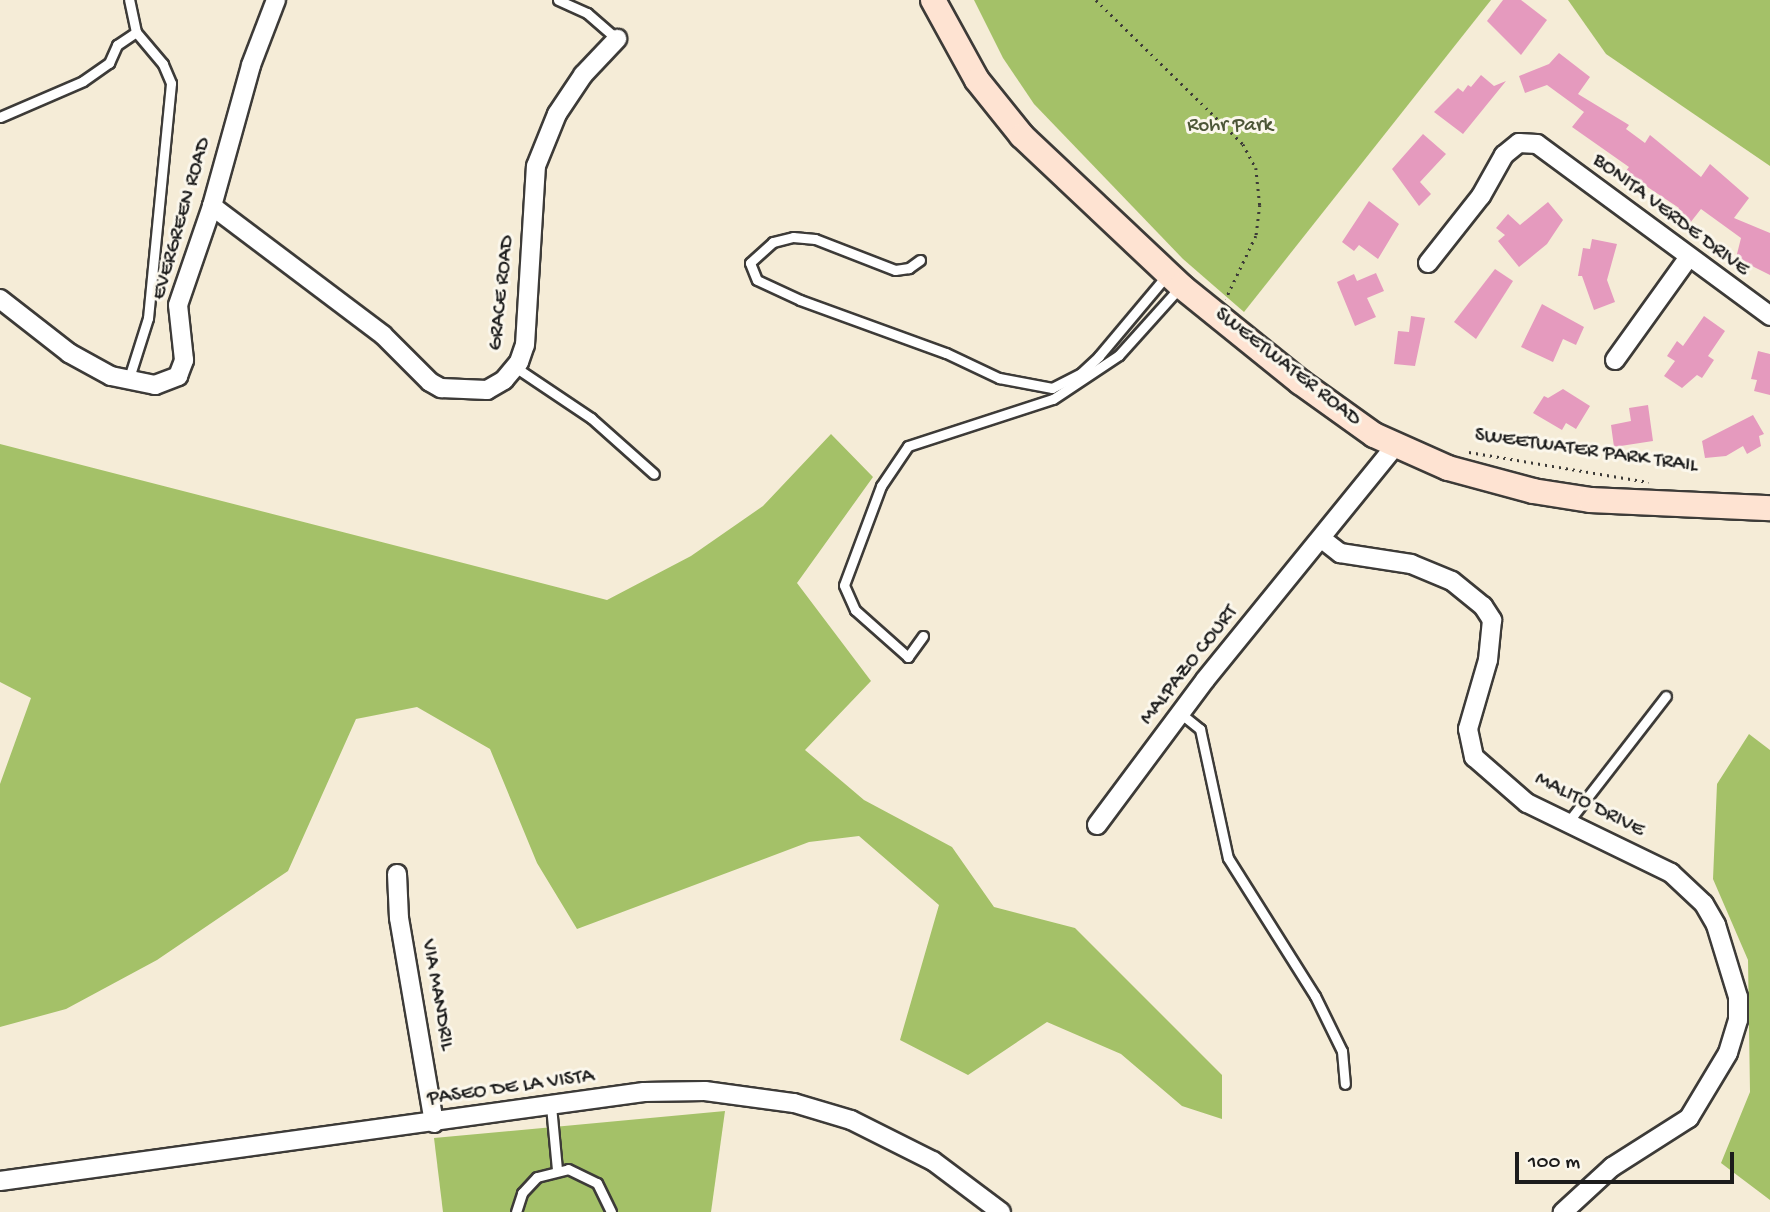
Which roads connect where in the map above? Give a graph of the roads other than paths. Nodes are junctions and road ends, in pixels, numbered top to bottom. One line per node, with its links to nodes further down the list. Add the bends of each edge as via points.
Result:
1 (129, 0): 5 (lane)
2 (275, 0): 8 (street, EVERGREEN ROAD, via 251,65)
3 (558, 0): 6 (lane, via 587,13)
4 (933, 0): 12 (main road, SWEETWATER ROAD, via 963,58 1006,118)
5 (136, 32): 7 (lane, via 117,45 109,64 83,81); 17 (lane, via 163,64 171,83 148,318)
6 (617, 39): 16 (street, GRACE ROAD, via 583,75 557,114 536,166 525,345)
7 (0, 117)
8 (212, 206): 16 (street, GRACE ROAD, via 383,335 441,388 486,390); 17 (street, EVERGREEN ROAD, via 178,305 181,372 169,383 155,385)
9 (1689, 257): 11 (street, BONITA VERDE DRIVE, via 1544,149 1519,143 1504,155 1482,196); 14 (street, BONITA VERDE DRIVE); 15 (street)
10 (920, 260): 12 (lane, via 895,270 815,239 793,237 773,242 750,263 757,280 800,300 999,378 1052,388 1082,373)
11 (1428, 263)
12 (1175, 279): 18 (main road, SWEETWATER ROAD, via 1326,402); 22 (lane, via 1119,355 1053,399 908,446 881,486 844,586 855,610 908,657)
13 (0, 299): 17 (street, EVERGREEN ROAD, via 80,361 111,376)
14 (1770, 316)
15 (1615, 360)
16 (515, 367): 19 (lane, via 590,418)
17 (129, 378)
18 (1395, 446): 20 (main road, SWEETWATER ROAD, via 1467,474 1552,494); 21 (street)
19 (654, 474)
20 (1770, 508)
21 (1322, 539): 24 (street, MALPAZO COURT); 25 (street, MALITO DRIVE, via 1340,553 1421,569 1452,582 1483,606 1492,620 1488,660 1468,729 1469,747 1497,781 1527,803)
22 (923, 636)
23 (1666, 696): 25 (lane)
24 (1181, 713): 26 (street, MALPAZO COURT); 28 (lane, via 1200,729 1228,858 1315,996 1342,1051)
25 (1569, 821): 36 (street, MALITO DRIVE, via 1671,873 1704,904 1727,958 1738,1020 1728,1054 1689,1118 1612,1167)
26 (1097, 825)
27 (397, 874): 30 (street, VIA MANDRIL, via 400,918)
28 (1345, 1084)
29 (551, 1106): 30 (street, PASEO DE LA VISTA); 31 (lane); 35 (street, PASEO DE LA VISTA, via 679,1090 794,1103 851,1120 907,1146 959,1178)
30 (434, 1122): 32 (street, PASEO DE LA VISTA)
31 (557, 1170): 33 (lane, via 529,1184); 34 (lane, via 578,1171 597,1182)
32 (0, 1181)
33 (516, 1212)
34 (611, 1212)
35 (1001, 1212)
36 (1563, 1212)

